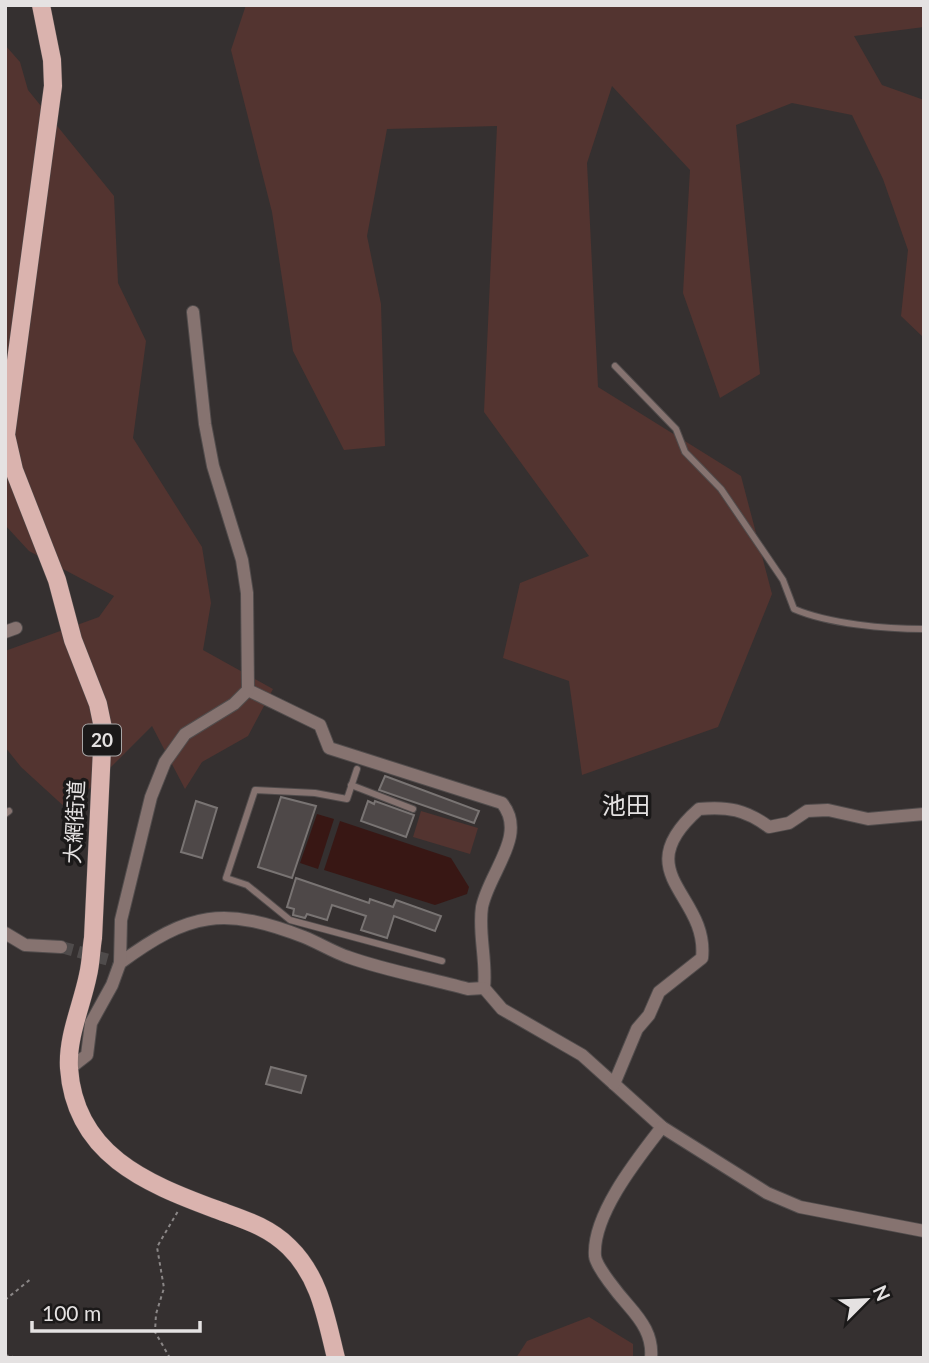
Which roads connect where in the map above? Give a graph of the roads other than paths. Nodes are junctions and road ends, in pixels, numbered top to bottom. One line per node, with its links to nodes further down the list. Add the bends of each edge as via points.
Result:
1 (41, 5): 16 (main road, 大網街道 / 20, via 53,86 6,435 103,728 93,938)
2 (193, 312): 5 (street, via 205,425 247,593)
3 (615, 366): 4 (lane, via 676,429 685,452 721,489 783,580 794,609 809,616 898,629)
4 (924, 628)
5 (248, 690): 14 (street, via 185,734 166,762 151,797 121,920); 15 (street, via 320,724 329,748 502,803 511,814 514,830 482,910)
6 (357, 769): 7 (lane)
7 (351, 785): 8 (lane); 10 (lane, via 347,799 255,790 226,878 247,885)
8 (413, 809)
9 (924, 814): 17 (street, via 868,819 828,810 807,811 789,823 769,827 749,812 699,809 671,839 667,853 673,880 699,932 702,958 659,992 637,1029)
10 (310, 932): 13 (lane); 14 (street, via 215,917 164,933); 15 (street, via 349,957 468,989)
11 (5, 933): 12 (street, via 25,945)
12 (61, 947)
13 (442, 961)
14 (120, 962): 16 (street, via 91,1023 87,1055)
15 (484, 988): 17 (street, via 502,1009 582,1055)
16 (69, 1069): 20 (main road, 大網街道 / 20, via 82,1117 95,1140 127,1169 183,1197 261,1226 290,1248 311,1275)
17 (614, 1084): 18 (street)
18 (662, 1127): 19 (street, via 767,1193 800,1208); 21 (street, via 609,1207 597,1233 595,1258 641,1319 651,1338)
19 (924, 1231)
20 (336, 1358)
21 (651, 1358)

